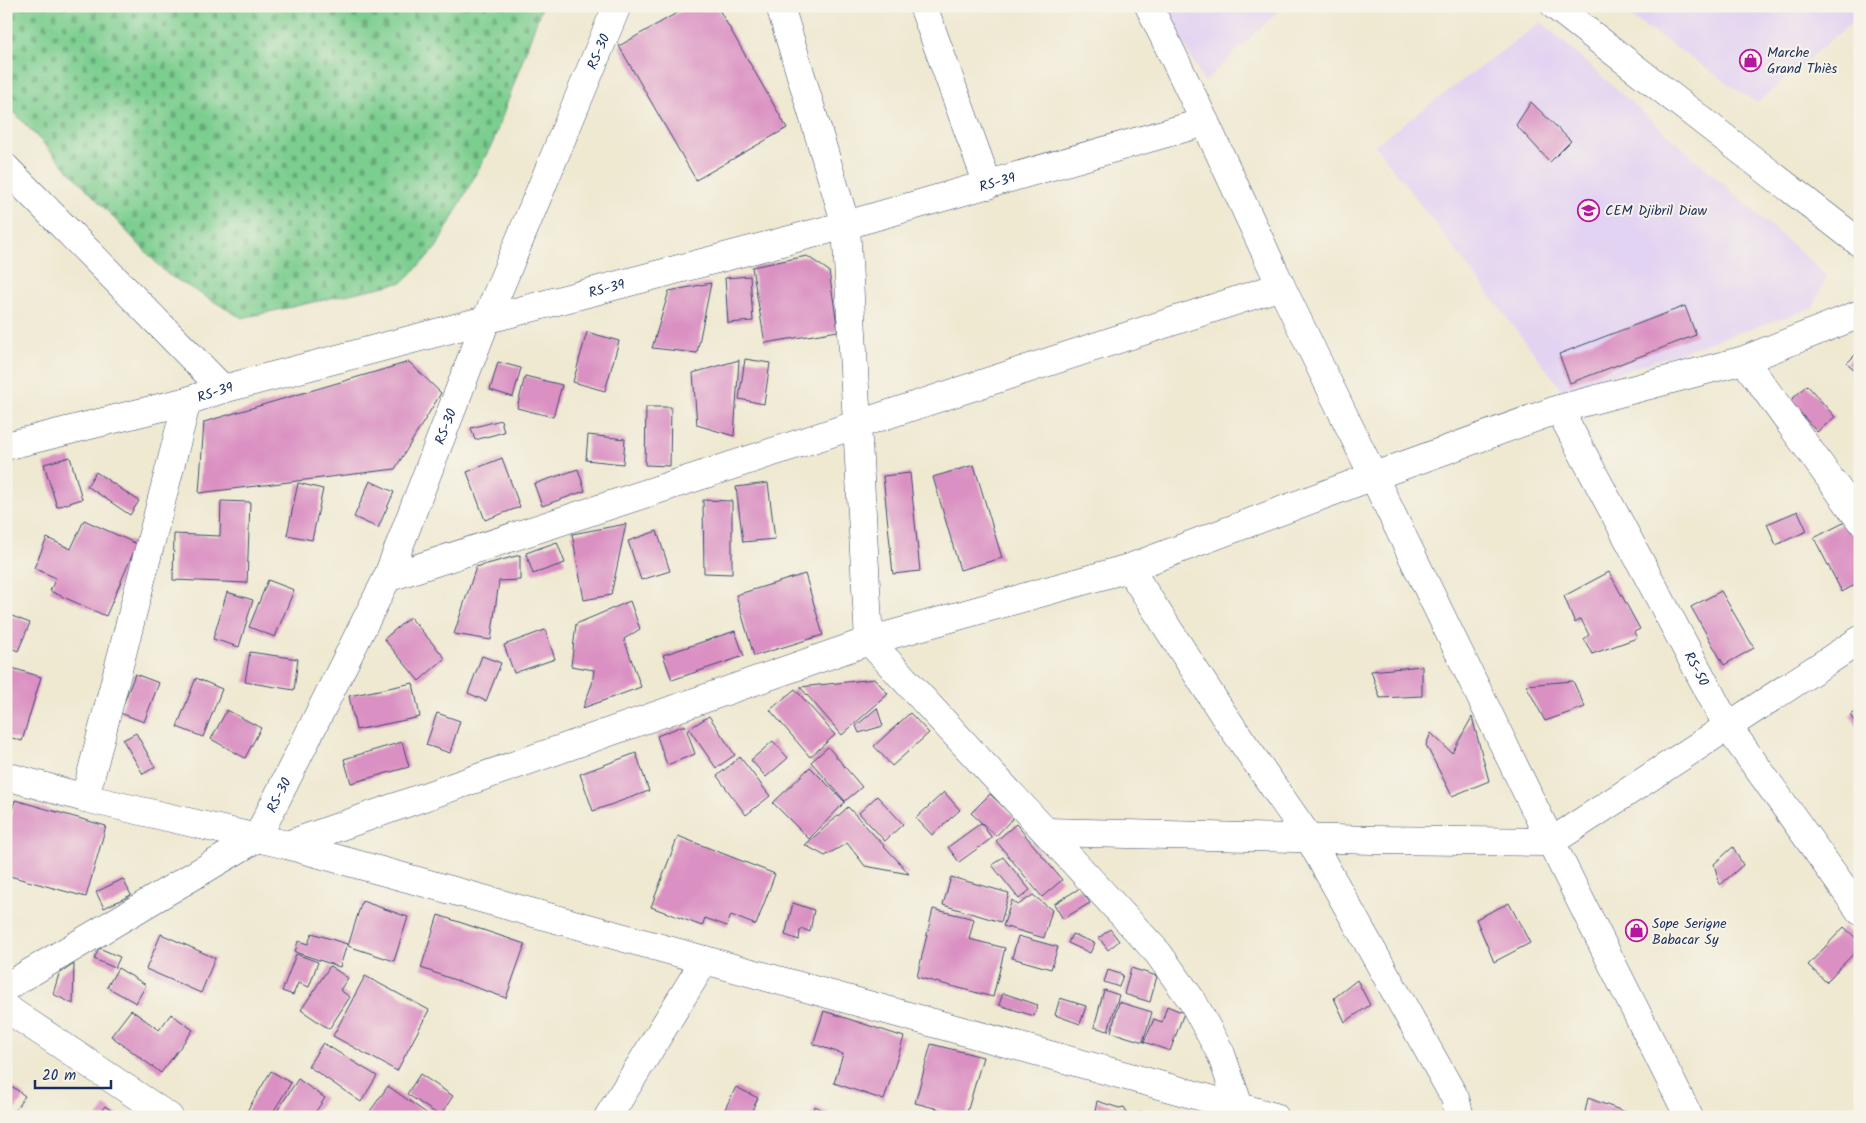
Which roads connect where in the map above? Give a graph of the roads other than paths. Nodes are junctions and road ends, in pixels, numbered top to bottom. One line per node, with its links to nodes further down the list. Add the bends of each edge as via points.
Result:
1 (617, 6): 13 (street, RS-30)
2 (923, 6): 8 (street)
3 (1149, 6): 6 (street)
4 (1555, 6): 10 (street)
5 (788, 11): 9 (street)
6 (1205, 122): 8 (street, RS-39); 11 (street)
7 (6, 168): 15 (street)
8 (988, 185): 9 (street, RS-39)
9 (846, 225): 13 (street, RS-39); 18 (street)
10 (1860, 243)
11 (1281, 286): 18 (street); 20 (street)
12 (1860, 314): 14 (street)
13 (488, 318): 15 (street, RS-39); 23 (street, RS-30)
14 (1744, 360): 17 (street); 21 (street)
15 (223, 389): 16 (street, RS-39)
16 (187, 400): 19 (street, RS-39); 28 (street)
17 (1559, 409): 20 (street); 26 (street, RS-50)
18 (858, 425): 23 (street); 25 (street)
19 (6, 446)
20 (1374, 476): 22 (street); 32 (street)
21 (1860, 520)
22 (1129, 568): 25 (street); 31 (street, via 1223,714)
23 (388, 578): 30 (street, RS-30)
24 (1860, 640): 26 (street)
25 (870, 641): 29 (street); 33 (street)
26 (1728, 727): 32 (street); 34 (street, RS-50)
27 (6, 776): 28 (street)
28 (85, 798): 30 (street)
29 (1046, 832): 31 (street); 39 (street, via 1158,953 1194,1002 1221,1054)
30 (257, 838): 33 (street); 36 (street)
31 (1309, 838): 32 (street); 43 (street, via 1455,1098)
32 (1551, 842): 44 (street)
33 (287, 845): 35 (street)
34 (1860, 911)
35 (705, 960): 38 (street); 41 (street)
36 (6, 987)
37 (6, 1008): 40 (street)
38 (1196, 1106): 39 (street)
39 (1239, 1106): 42 (street)
40 (169, 1117)
41 (608, 1117)
42 (1275, 1117)
43 (1460, 1117)
44 (1689, 1117)

